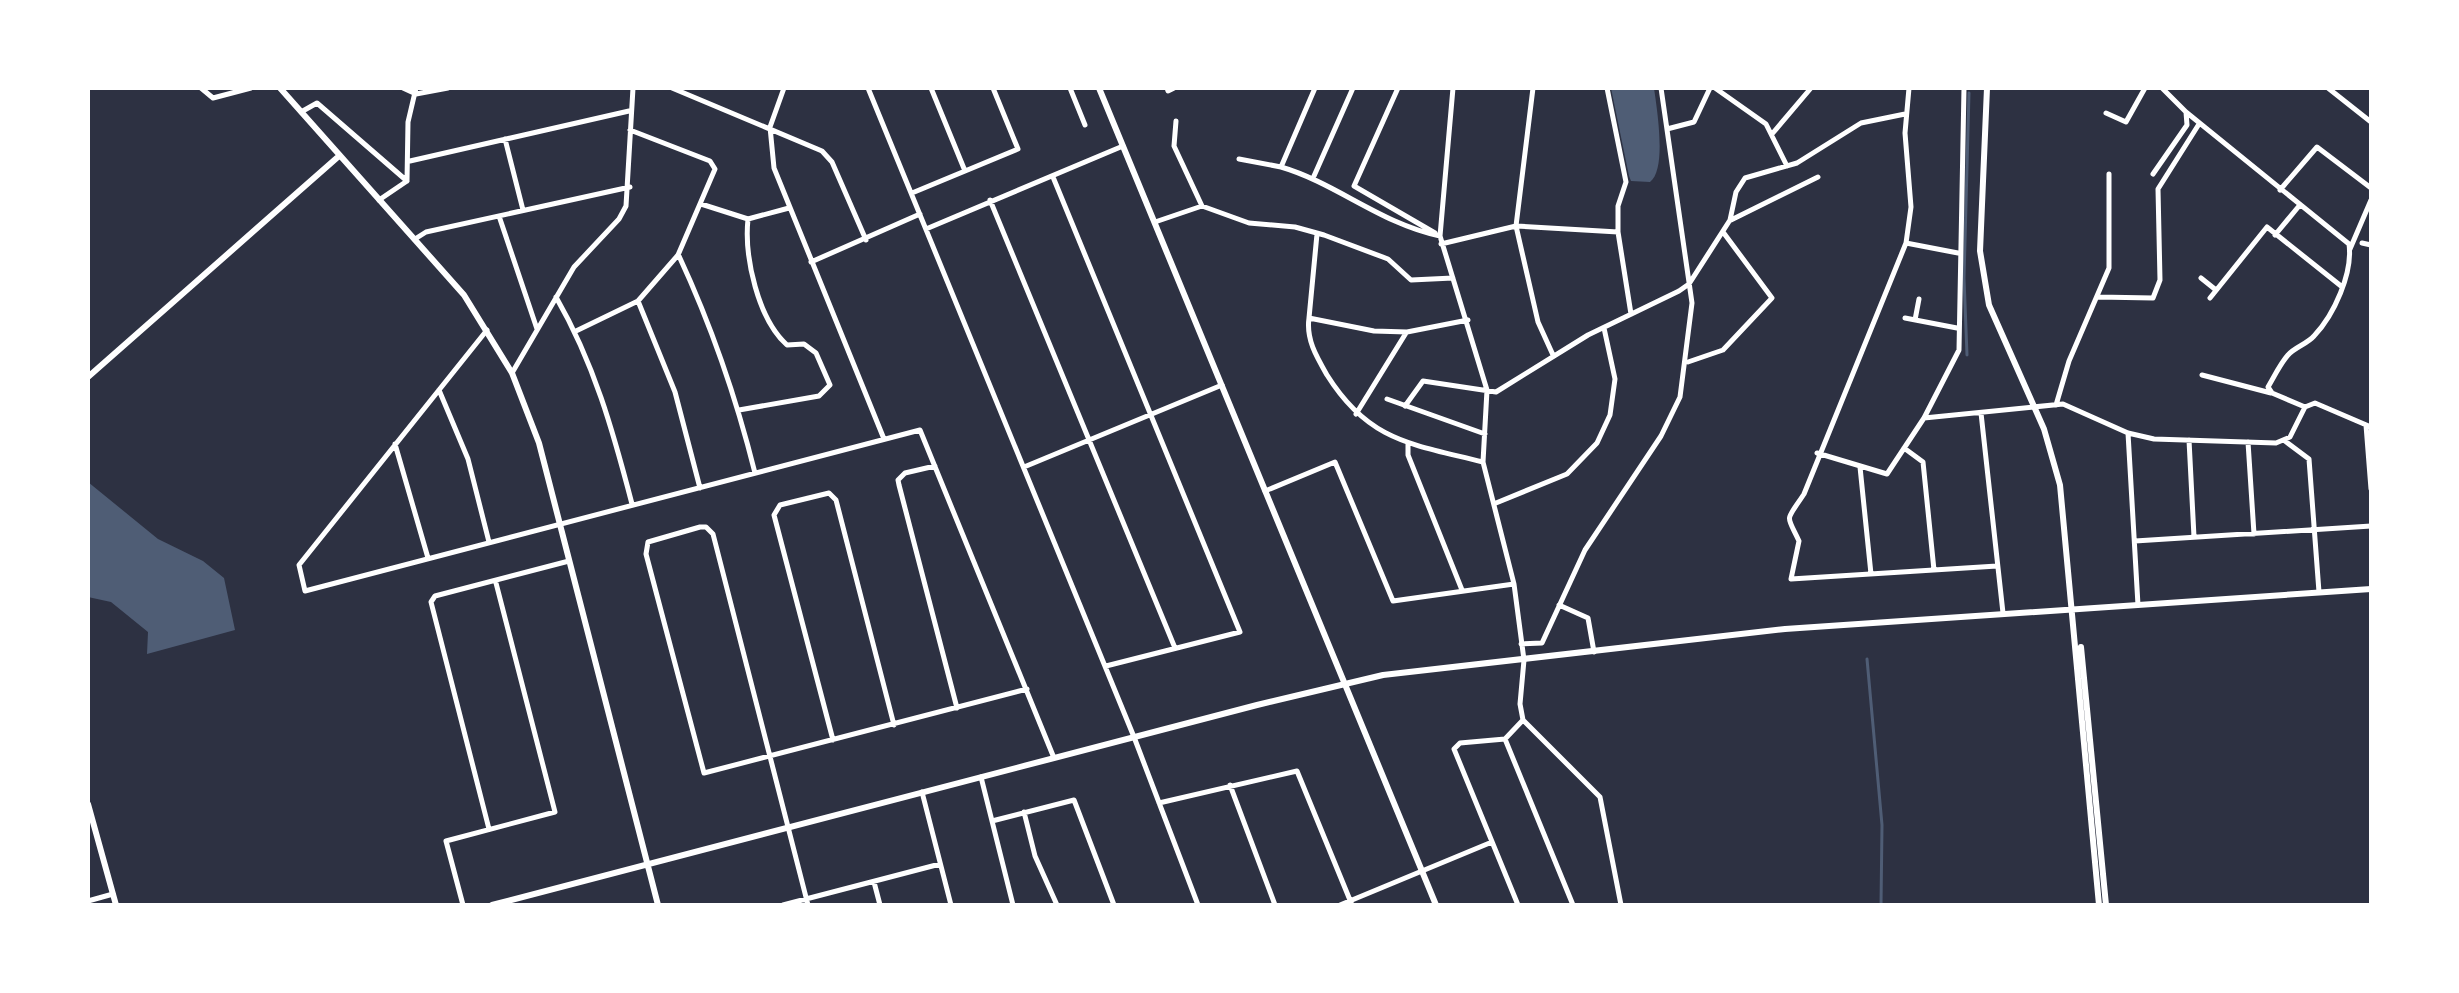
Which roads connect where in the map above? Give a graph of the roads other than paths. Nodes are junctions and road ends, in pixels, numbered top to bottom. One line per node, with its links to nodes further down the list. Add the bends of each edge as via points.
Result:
1 (201, 88): 2 (street, via 213,98)
2 (251, 88)
3 (280, 88): 33 (street)
4 (403, 88): 31 (street)
5 (448, 88): 31 (street)
6 (633, 88): 32 (street)
7 (672, 88): 41 (street)
8 (784, 88): 41 (street)
9 (868, 88): 62 (street)
10 (931, 88): 52 (street)
11 (993, 88): 52 (street, via 1018,149)
12 (1070, 88): 40 (street)
13 (1099, 88): 46 (street)
14 (1167, 88): 15 (street)
15 (1174, 88)
16 (1315, 88): 51 (street)
17 (1353, 88): 55 (street)
18 (1398, 88): 82 (street, via 1354,186)
19 (1453, 88): 82 (street)
20 (1533, 88): 76 (street)
21 (1607, 88): 78 (street, via 1626,182 1618,206)
22 (1661, 88): 43 (street)
23 (1712, 88): 43 (street, via 1694,122); 44 (street, via 1766,124)
24 (1811, 88): 44 (street)
25 (1909, 88): 36 (street)
26 (1964, 88): 90 (street)
27 (1987, 88): 127 (street, via 1980,251 1985,287 1995,323)
28 (2145, 88): 35 (street, via 2126,122)
29 (2162, 88): 34 (street)
30 (2328, 88): 38 (street)
31 (416, 91): 49 (street, via 408,122)
32 (629, 111): 42 (street); 45 (street)
33 (301, 112): 47 (street); 58 (street, via 317,103)
34 (2186, 112): 39 (street); 54 (street, via 2187,125)
35 (2106, 113)
36 (1905, 114): 50 (street, via 1849,128); 85 (street, via 1911,207)
37 (1176, 121): 67 (street, via 1174,146)
38 (2371, 122)
39 (2199, 124): 61 (street); 99 (street, via 2158,189 2157,294)
40 (1085, 125)
41 (770, 127): 69 (street, via 774,168); 84 (street, via 812,144 832,162)
42 (630, 129): 59 (street); 66 (street, via 710,161 715,169)
43 (1667, 129): 95 (street)
44 (1772, 134): 50 (street)
45 (505, 139): 49 (street); 70 (street)
46 (1123, 146): 56 (street); 75 (street)
47 (339, 156): 63 (street); 118 (street)
48 (1239, 159): 51 (street)
49 (410, 161): 58 (street)
50 (1787, 166): 74 (street, via 1745,178)
51 (1281, 167): 55 (street)
52 (965, 171): 62 (street)
53 (2109, 174): 99 (street, via 2109,268)
54 (2153, 174)
55 (1314, 176): 82 (street, via 1349,201)
56 (1053, 177): 64 (street); 131 (street)
57 (1818, 177): 74 (street)
58 (407, 181): 63 (street)
59 (630, 187): 70 (street); 98 (street, via 619,219 594,242)
60 (2371, 188): 61 (street, via 2317,147)
61 (2280, 190): 68 (street)
62 (912, 193): 71 (street)
63 (379, 200): 83 (street)
64 (990, 200): 77 (street); 137 (street)
65 (2371, 200): 89 (street)
66 (701, 204): 73 (street); 91 (street)
67 (1202, 206): 75 (street); 80 (street, via 1249,223)
68 (2299, 206): 81 (street); 89 (street)
69 (789, 208): 73 (street); 92 (street)
70 (523, 210): 72 (street)
71 (920, 214): 77 (street); 84 (street)
72 (499, 216): 83 (street); 111 (street)
73 (748, 219): 128 (street, via 750,270 774,329 787,345 804,344 816,353 830,385 819,396)
74 (1730, 220): 79 (street)
75 (1155, 222): 119 (street)
76 (1516, 226): 78 (street); 87 (street); 114 (street, via 1538,322)
77 (926, 229): 147 (street)
78 (1618, 232): 103 (street)
79 (1723, 232): 95 (street); 115 (street, via 1772,298 1723,350)
80 (1317, 234): 93 (street, via 1388,259 1411,280); 104 (street)
81 (2275, 235): 96 (street); 97 (street, via 2267,227)
82 (1440, 236): 87 (street)
83 (415, 239): 110 (street)
84 (866, 240): 92 (street)
85 (1906, 243): 90 (street); 144 (street)
86 (2362, 243): 88 (street)
87 (1441, 244): 93 (street)
88 (2371, 245)
89 (2350, 249): 96 (street, via 2349,275)
90 (1958, 253): 109 (street)
91 (678, 255): 102 (street); 128 (street, via 707,316)
92 (811, 262): 136 (street)
93 (1453, 278): 106 (street)
94 (2201, 278): 97 (street)
95 (1689, 284): 103 (street); 115 (street)
96 (2341, 286): 122 (street, via 2321,326 2289,355 2268,387)
97 (2216, 290): 100 (street)
98 (556, 297): 111 (street); 112 (street)
99 (2098, 297): 124 (street)
100 (2210, 298)
101 (1919, 299): 107 (street)
102 (638, 301): 112 (street); 150 (street, via 675,392)
103 (1631, 314): 108 (street)
104 (1309, 318): 113 (street); 130 (street, via 1307,335)
105 (1905, 318): 107 (street)
106 (1468, 320): 113 (street); 121 (street)
107 (1915, 320): 109 (street)
108 (1604, 328): 114 (street); 153 (street, via 1615,379 1610,415 1597,443 1567,474)
109 (1957, 328): 132 (street, via 1959,350)
110 (487, 329): 116 (street); 120 (street)
111 (537, 330): 116 (street)
112 (576, 331): 154 (street, via 607,409)
113 (1407, 332): 130 (street)
114 (1553, 355): 121 (street, via 1496,392)
115 (1687, 362): 172 (street, via 1680,397 1661,436 1585,550)
116 (512, 373): 155 (street, via 539,443)
117 (2202, 375): 122 (street)
118 (88, 377)
119 (1222, 385): 131 (street); 152 (street)
120 (439, 390): 142 (street); 161 (street, via 468,459)
121 (1487, 390): 125 (street, via 1423,381); 135 (street)
122 (2272, 393): 126 (street)
123 (1387, 399): 125 (street)
124 (2056, 405): 127 (street); 134 (street)
125 (1405, 406): 135 (street)
126 (2305, 407): 133 (street, via 2315,403); 139 (street)
127 (2035, 408): 129 (street); 174 (street, via 2060,485)
128 (739, 410): 149 (street)
129 (1981, 413): 132 (street); 164 (street)
130 (1356, 414): 141 (street)
131 (1152, 415): 137 (street); 177 (street, via 1240,632)
132 (1924, 418): 143 (street)
133 (2368, 426): 151 (street)
134 (2128, 433): 138 (street); 160 (street)
135 (1485, 434): 145 (street)
136 (884, 439): 146 (street, via 920,430); 149 (street)
137 (1090, 440): 147 (street); 177 (street)
138 (2189, 440): 140 (street); 159 (street)
139 (2285, 441): 140 (street); 157 (street, via 2309,459)
140 (2248, 442): 158 (street)
141 (1408, 443): 145 (street); 170 (street, via 1408,455)
142 (395, 444): 162 (street); 162 (street, via 299,565 305,591)
143 (1904, 448): 148 (street, via 1887,474); 165 (street, via 1923,462)
144 (1817, 453): 148 (street); 166 (street, via 1804,494 1788,519 1788,528 1799,541 1791,579)
145 (1483, 462): 153 (street)
146 (935, 466): 182 (street); 183 (street, via 905,473 898,480)
147 (1024, 467): 180 (street)
148 (1860, 467): 166 (street)
149 (755, 473): 150 (street)
150 (700, 488): 154 (street)
151 (2371, 489)
152 (1265, 491): 170 (street, via 1335,462 1393,601); 181 (street)
153 (1496, 503): 168 (street)
154 (632, 504): 155 (street)
155 (560, 523): 161 (street); 163 (street)
156 (2371, 526): 157 (street)
157 (2314, 530): 158 (street); 171 (street)
158 (2254, 534): 159 (street)
159 (2194, 537): 160 (street)
160 (2135, 541): 173 (street)
161 (489, 542): 162 (street)
162 (428, 558)
163 (569, 561): 167 (street); 201 (street)
164 (1997, 566): 165 (street); 175 (street)
165 (1934, 570): 166 (street)
166 (1871, 574)
167 (496, 583): 199 (street, via 435,596 431,606); 199 (street, via 555,812)
168 (1514, 584): 170 (street); 176 (street)
169 (2371, 589): 171 (street)
170 (1462, 590)
171 (2319, 592): 173 (street)
172 (1559, 605): 176 (street, via 1542,643); 178 (street, via 1588,618)
173 (2138, 605): 174 (street)
174 (2074, 608): 175 (street); 226 (street); 227 (street)
175 (2003, 613): 178 (street, via 1814,626)
176 (1521, 644): 179 (street)
177 (1175, 648): 180 (street)
178 (1594, 652): 179 (street)
179 (1524, 660): 181 (street); 184 (street)
180 (1106, 666): 186 (street)
181 (1345, 683): 186 (street); 203 (street)
182 (1027, 689): 183 (street); 190 (street)
183 (957, 708): 185 (street)
184 (1523, 720): 187 (street); 209 (street, via 1600,797)
185 (894, 725): 188 (street); 188 (street, via 836,500 829,493 780,505 774,515)
186 (1134, 737): 190 (street); 194 (street)
187 (1505, 739): 200 (street, via 1460,743 1454,749); 225 (street)
188 (833, 740): 189 (street)
189 (770, 757): 189 (street, via 711,530 700,527 653,538 646,554 704,773); 198 (street)
190 (1054, 758): 191 (street)
191 (981, 777): 193 (street); 197 (street)
192 (1230, 785): 194 (street); 208 (street, via 1297,771); 221 (street)
193 (922, 792): 198 (street); 202 (street)
194 (1159, 803): 220 (street)
195 (88, 804): 205 (street)
196 (1024, 812): 197 (street); 218 (street, via 1035,856); 219 (street, via 1074,800)
197 (992, 821): 217 (street)
198 (788, 827): 201 (street); 207 (street)
199 (489, 829): 211 (street, via 446,841)
200 (1492, 842): 203 (street); 224 (street)
201 (648, 864): 212 (street); 213 (street)
202 (940, 864): 204 (street); 216 (street)
203 (1422, 871): 208 (street); 223 (street)
204 (874, 882): 207 (street); 215 (street)
205 (113, 894): 206 (street); 210 (street)
206 (88, 901)
207 (808, 902): 214 (street)
208 (1351, 903): 222 (street)
209 (1620, 904)
210 (116, 905)
211 (463, 905)
212 (492, 905)
213 (658, 905)
214 (783, 905)
215 (880, 905)
216 (951, 905)
217 (1013, 905)
218 (1057, 905)
219 (1114, 905)
220 (1198, 905)
221 (1275, 905)
222 (1340, 905)
223 (1436, 905)
224 (1518, 905)
225 (1573, 905)
226 (2099, 905)
227 (2106, 905)

